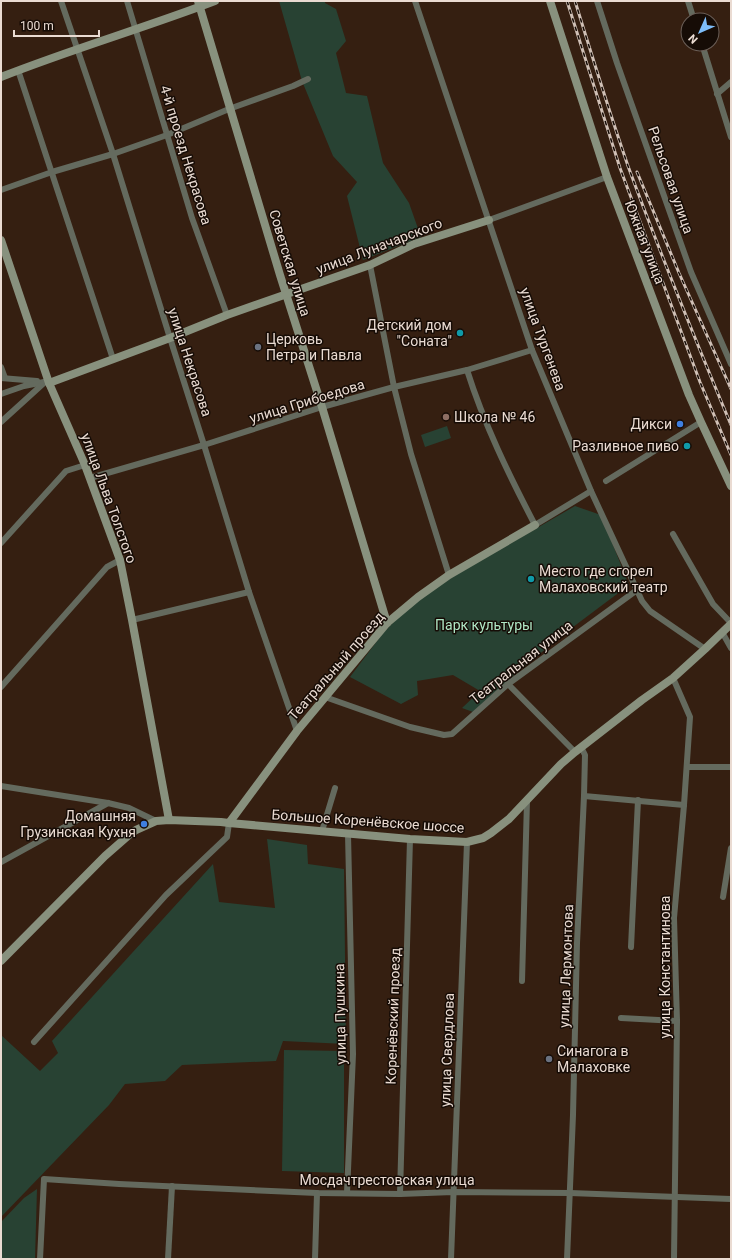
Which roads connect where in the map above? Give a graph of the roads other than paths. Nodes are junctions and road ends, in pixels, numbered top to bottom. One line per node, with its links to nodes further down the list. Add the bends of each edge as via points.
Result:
1 (61, 1): 11 (street, улица Некрасова)
2 (127, 1): 10 (street, 4-й проезд Некрасова)
3 (215, 1): 8 (street)
4 (415, 1): 25 (street, улица Тургенева)
5 (550, 1): 23 (street, Южная улица)
6 (597, 1): 33 (street, Рельсовая улица, via 691,272)
7 (688, 1): 9 (street)
8 (198, 4): 10 (street); 18 (street, Советская улица)
9 (691, 12)
10 (136, 30): 11 (street); 19 (street, 4-й проезд Некрасова)
11 (77, 49): 13 (street); 21 (street, улица Некрасова)
12 (704, 52): 17 (street)
13 (18, 70): 14 (street); 22 (street)
14 (1, 77)
15 (308, 79): 18 (street)
16 (731, 82): 17 (street)
17 (717, 94): 20 (street)
18 (229, 109): 19 (street); 28 (street, Советская улица)
19 (167, 135): 21 (street); 29 (street, 4-й проезд Некрасова, via 192,218)
20 (731, 137)
21 (113, 154): 22 (street); 30 (street, улица Некрасова)
22 (52, 172): 24 (street); 32 (street)
23 (607, 177): 25 (street, улица Луначарского); 42 (street, Южная улица)
24 (1, 190)
25 (489, 220): 27 (street, улица Луначарского, via 414,244); 31 (street, улица Тургенева)
26 (1, 240): 37 (street, улица Льва Толстого)
27 (370, 265): 28 (street, улица Луначарского); 38 (street)
28 (285, 294): 29 (street, улица Луначарского); 40 (street, Советская улица)
29 (227, 315): 30 (street, улица Луначарского)
30 (170, 338): 32 (street, улица Луначарского); 43 (street, улица Некрасова)
31 (532, 350): 35 (street, улица Грибоедова); 48 (street, улица Тургенева)
32 (113, 359): 37 (street, улица Луначарского)
33 (731, 364)
34 (1, 367): 36 (street)
35 (467, 370): 38 (street, улица Грибоедова); 49 (street, via 502,459)
36 (3, 378): 37 (street)
37 (47, 382): 39 (street); 41 (street); 44 (street, улица Льва Толстого)
38 (394, 387): 40 (street, улица Грибоедова); 53 (street, via 411,454)
39 (1, 394)
40 (322, 407): 43 (street, улица Грибоедова); 57 (street, Советская улица)
41 (1, 422)
42 (701, 422): 46 (street); 47 (street, Южная улица)
43 (204, 445): 45 (street, улица Грибоедова); 55 (street, улица Некрасова)
44 (85, 465): 45 (street, улица Льва Толстого); 51 (street, via 66,471)
45 (90, 478): 52 (street, улица Льва Толстого)
46 (606, 481)
47 (731, 486)
48 (591, 490): 49 (street, Театральный проезд); 54 (street, улица Тургенева)
49 (535, 525): 53 (street, Театральный проезд)
50 (673, 534): 58 (street, via 713,604)
51 (1, 543)
52 (120, 560): 56 (street, улица Льва Толстого); 64 (street, via 107,567)
53 (449, 575): 57 (street, Театральный проезд)
54 (637, 590): 61 (street, улица Тургенева, via 650,611); 63 (street, Театральная улица)
55 (249, 592): 56 (street); 66 (street, улица Некрасова)
56 (132, 620): 77 (street, улица Льва Толстого)
57 (387, 623): 65 (street, Театральный проезд)
58 (731, 623): 59 (street, Большое Коренёвское шоссе)
59 (722, 632): 60 (street); 61 (street, Большое Коренёвское шоссе)
60 (731, 648)
61 (705, 649): 62 (street, Большое Коренёвское шоссе)
62 (673, 678): 67 (street, Большое Коренёвское шоссе); 68 (street, улица Константинова, via 690,716)
63 (508, 684): 65 (street, Театральная улица, via 452,734 444,735 410,727); 67 (street)
64 (1, 687)
65 (326, 697): 66 (street, Театральный проезд)
66 (297, 731): 79 (street, Театральный проезд)
67 (578, 750): 72 (street, улица Лермонтова, via 585,755); 74 (street, Большое Коренёвское шоссе)
68 (687, 767): 69 (street); 76 (street, улица Константинова)
69 (731, 767)
70 (1, 786): 75 (street)
71 (335, 788): 80 (street)
72 (584, 796): 73 (street); 97 (street, улица Лермонтова)
73 (638, 800): 76 (street); 87 (street)
74 (526, 801): 83 (street, Большое Коренёвское шоссе, via 491,833); 89 (street)
75 (108, 803): 78 (street, via 129,808); 85 (street)
76 (684, 805): 91 (street, улица Константинова, via 674,918)
77 (169, 820): 78 (street, Большое Коренёвское шоссе); 79 (street, Большое Коренёвское шоссе)
78 (156, 821): 88 (street, Большое Коренёвское шоссе, via 136,830 105,856)
79 (229, 823): 80 (street, Большое Коренёвское шоссе); 92 (street, via 227,837 166,895)
80 (322, 831): 81 (street, Большое Коренёвское шоссе)
81 (348, 834): 82 (street, Большое Коренёвское шоссе); 96 (street, улица Пушкина, via 353,1060)
82 (410, 839): 83 (street, Большое Коренёвское шоссе); 98 (street, Коренёвский проезд)
83 (467, 842): 94 (street, улица Свердлова)
84 (731, 848): 86 (street)
85 (1, 862)
86 (723, 897)
87 (631, 947)
88 (1, 961)
89 (522, 981)
90 (621, 1018): 91 (street)
91 (677, 1021): 99 (street, улица Константинова)
92 (34, 1042)
93 (172, 1186): 95 (street, Мосдачтрестовская улица); 101 (street, Мосдачтрестовская улица, via 44,1179); 102 (street)
94 (453, 1192): 97 (street, Мосдачтрестовская улица); 98 (street, Мосдачтрестовская улица); 104 (street, улица Свердлова)
95 (317, 1193): 96 (street, Мосдачтрестовская улица); 103 (street)
96 (347, 1193): 98 (street, Мосдачтрестовская улица)
97 (570, 1193): 99 (street, Мосдачтрестовская улица); 105 (street, улица Лермонтова)
98 (400, 1194)
99 (676, 1197): 100 (street, Мосдачтрестовская улица); 106 (street, улица Константинова)
100 (731, 1199)
101 (40, 1259)
102 (168, 1259)
103 (315, 1259)
104 (452, 1259)
105 (567, 1259)
106 (674, 1259)

